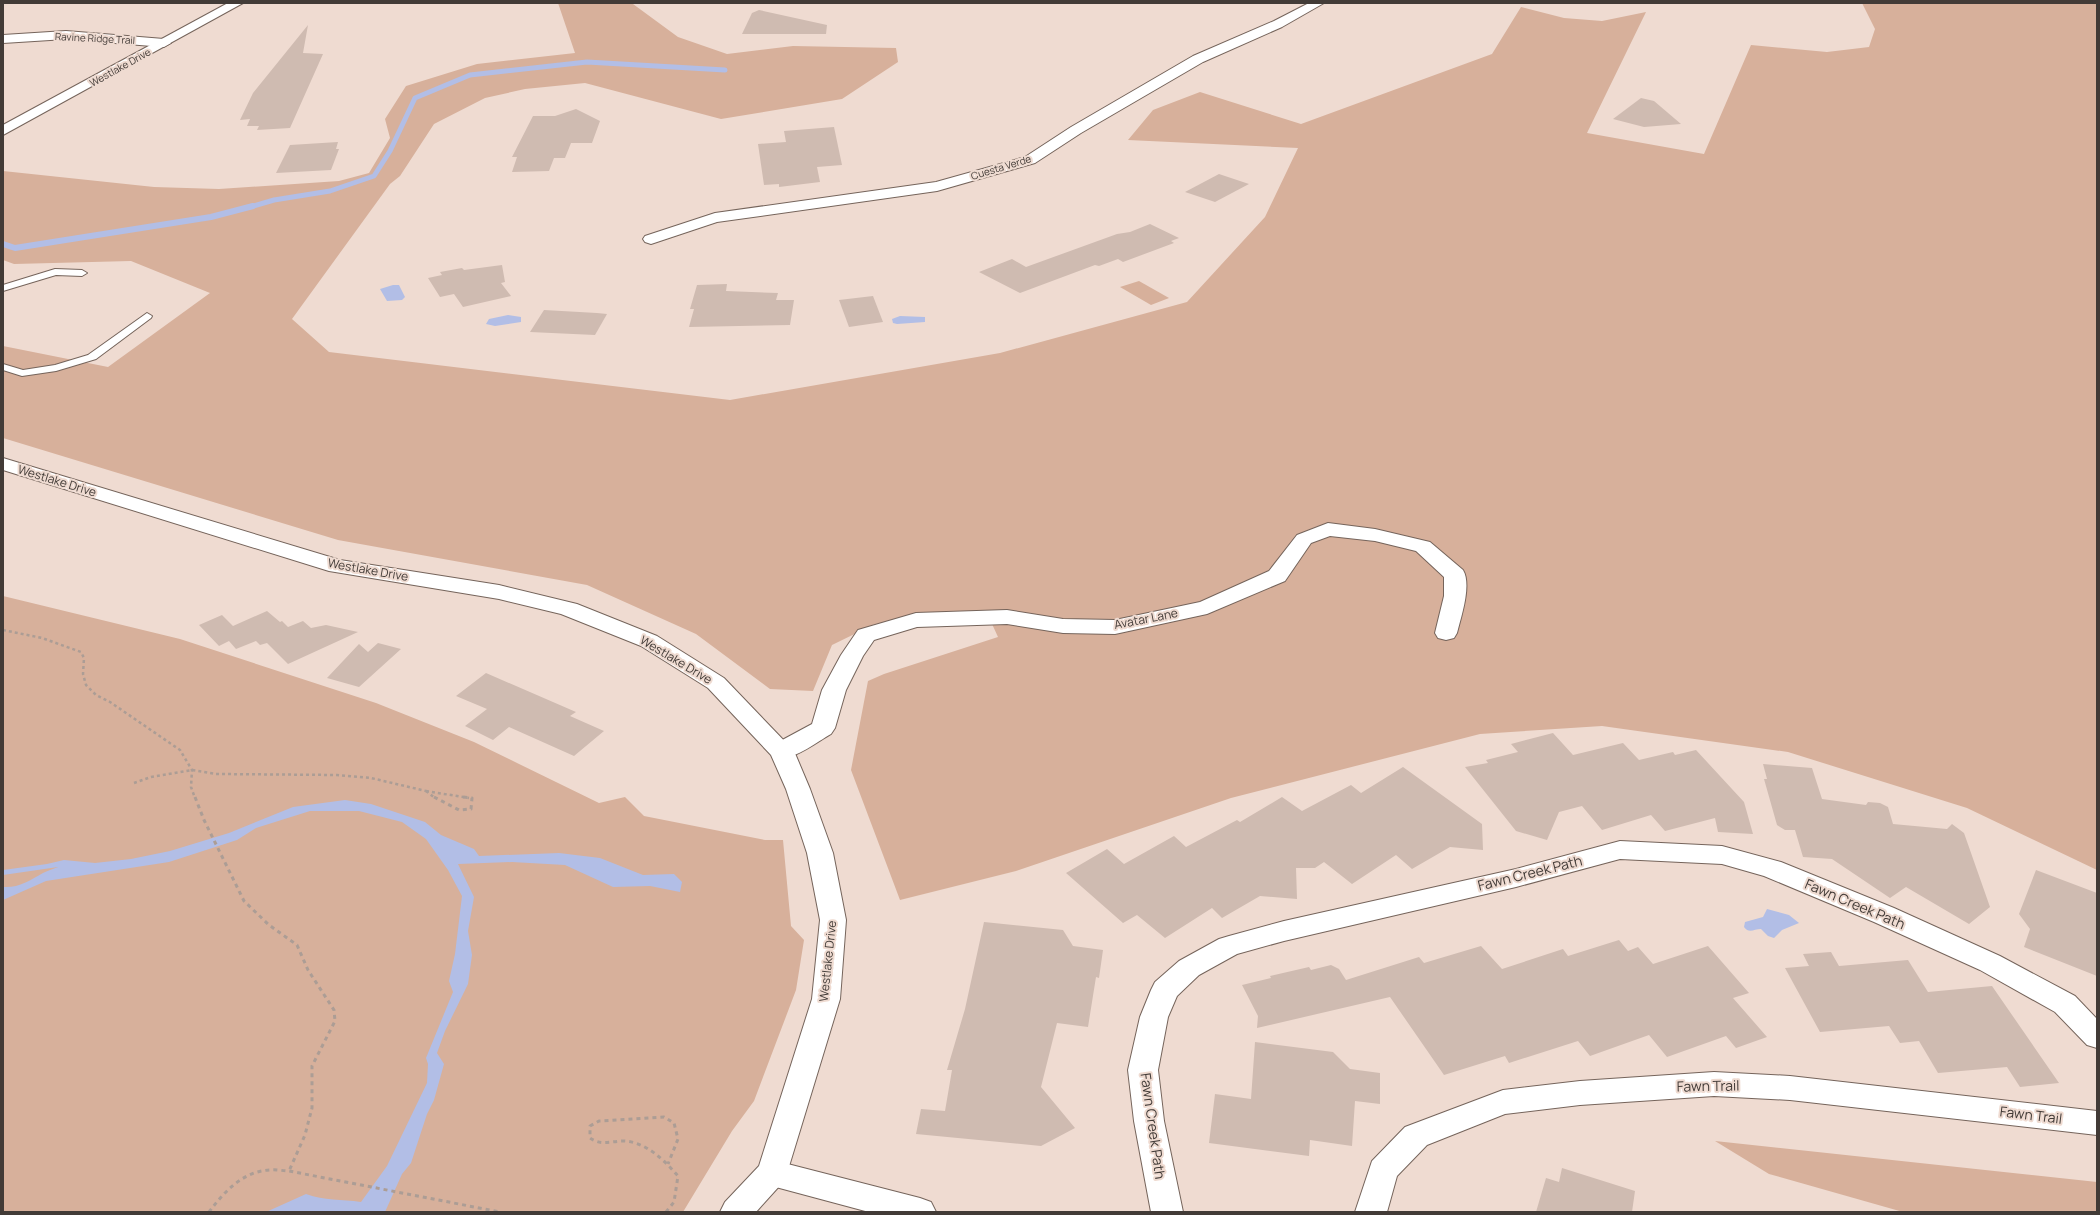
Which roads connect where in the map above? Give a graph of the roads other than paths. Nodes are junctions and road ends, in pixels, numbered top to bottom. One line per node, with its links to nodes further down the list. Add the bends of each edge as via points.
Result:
1 (236, 3): 4 (street, Westlake Drive)
2 (1318, 3): 6 (street, Cuesta Verde, via 1278,24 1198,59 1076,130 1030,160 937,186 715,218)
3 (3, 39): 4 (street, Ravine Ridge Trail, via 66,35)
4 (164, 43): 5 (street, Westlake Drive)
5 (3, 131)
6 (651, 239)
7 (82, 273): 8 (lane, via 55,272)
8 (3, 288)
9 (147, 316): 10 (lane, via 92,357 56,368 22,373)
10 (3, 367)
11 (3, 464): 13 (street, Westlake Drive, via 336,566 499,592 569,609 650,641 716,683)
12 (1446, 634): 13 (street, Avatar Lane, via 1455,596 1456,575 1423,546 1375,535 1328,529 1304,539 1278,576 1207,607 1115,627 1063,626 1007,617 916,620 866,635 852,655 834,690 823,728)
13 (782, 751): 16 (street, Westlake Drive, via 820,854 833,920 826,999)
14 (2097, 1037): 19 (street, Fawn Creek Path, via 2065,1004 1990,963 1884,915 1772,869 1722,855 1620,850 1516,878 1229,946 1189,968 1165,990 1154,1017 1143,1070 1149,1121)
15 (2097, 1123): 20 (street, Fawn Trail, via 1790,1088 1714,1084 1580,1092 1504,1102 1416,1136 1383,1170)
16 (772, 1172): 17 (street, Westlake Drive); 18 (street)
17 (736, 1212)
18 (920, 1212)
19 (1167, 1212)
20 (1371, 1212)

